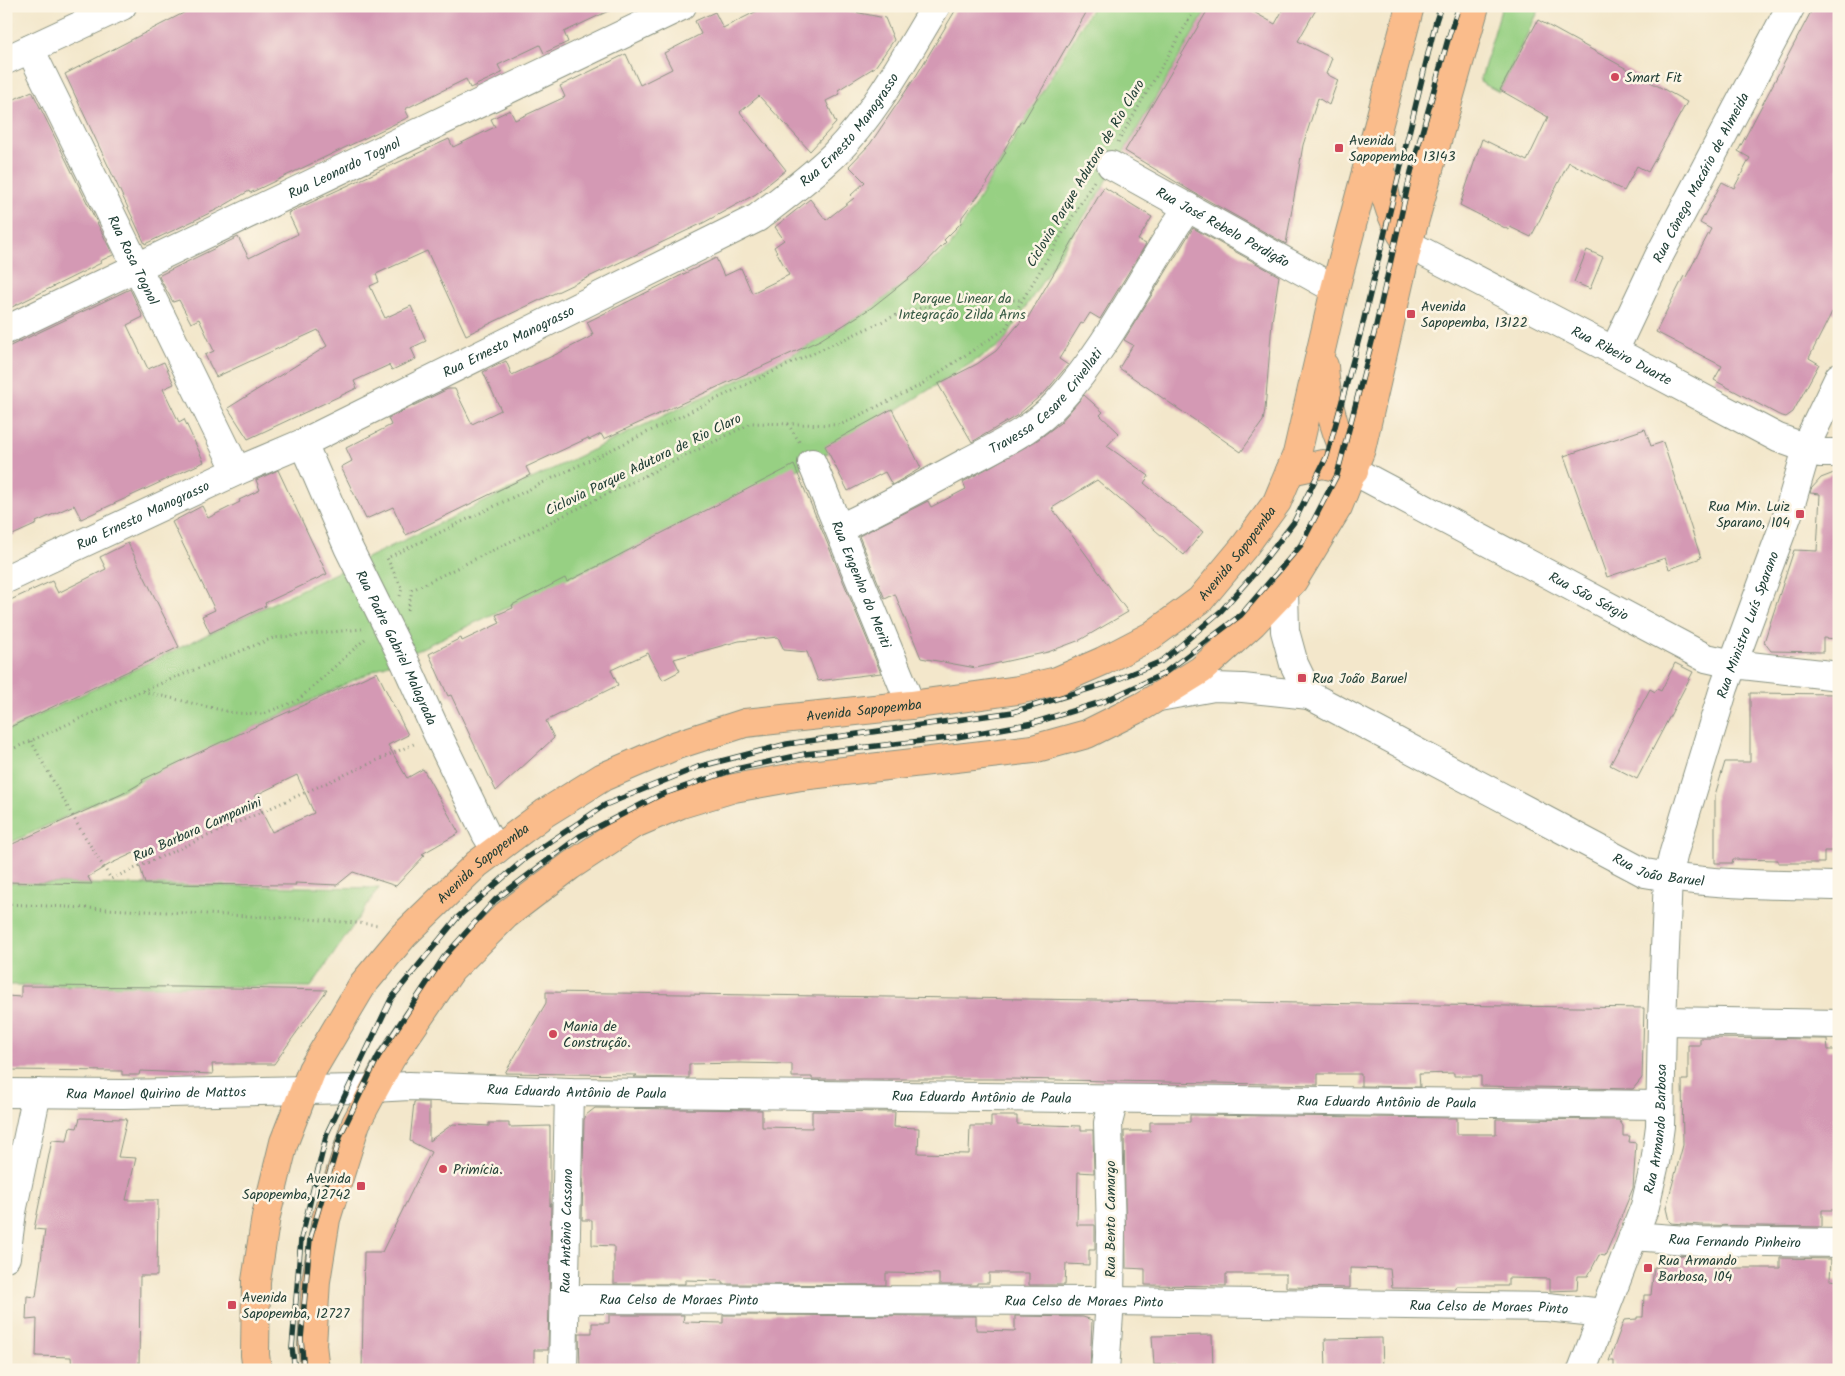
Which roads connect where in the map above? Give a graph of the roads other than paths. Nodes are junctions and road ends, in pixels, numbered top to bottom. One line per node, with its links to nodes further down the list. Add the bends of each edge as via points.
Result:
1 (122, 6): 7 (street)
2 (682, 6): 12 (street, Rua Leonardo Tognol)
3 (935, 6): 18 (street, Rua Ernesto Manograsso, via 870,111 834,154 757,218)
4 (1410, 6): 8 (main road, Avenida Sapopemba)
5 (1475, 6): 11 (main road)
6 (1791, 6): 16 (street, Rua Cônego Macário de Almeida, via 1659,256)
7 (18, 55): 12 (street, Rua Rosa Tognol)
8 (1391, 82): 11 (main road, via 1380,143 1381,176 1388,207); 13 (main road, Avenida Sapopemba)
9 (1109, 161): 10 (street, Rua José Rebelo Perdigão)
10 (1188, 207): 13 (street, Rua José Rebelo Perdigão); 25 (street, Travessa Cesare Crivellati, via 1093,359 1057,404 1022,432)
11 (1408, 244): 16 (street, Rua Ribeiro Duarte); 24 (main road)
12 (137, 267): 14 (street, Rua Leonardo Tognol); 22 (street, Rua Rosa Tognol)
13 (1335, 289): 15 (main road, Avenida Sapopemba)
14 (6, 330)
15 (1325, 337): 23 (main road, Avenida Sapopemba); 24 (main road, via 1324,368 1328,398 1340,442)
16 (1614, 350): 19 (street, Rua Ribeiro Duarte, via 1778,438)
17 (1839, 377): 19 (street, Rua Ministro Luís Sparano)
18 (304, 443): 22 (street, Rua Ernesto Manograsso); 33 (street, Rua Padre Gabriel Malagrada, via 348,547)
19 (1807, 448): 20 (street, Rua Ribeiro Duarte, via 1820,453); 28 (street, Rua Ministro Luís Sparano, via 1788,514)
20 (1839, 453)
21 (812, 463): 25 (street, Rua Engenho do Meriti)
22 (237, 471): 26 (street, Rua Ernesto Manograsso)
23 (1290, 471): 24 (main road, via 1323,464); 32 (main road, Avenida Sapopemba, via 1278,502 1200,600 1151,636 1057,681 1018,690)
24 (1354, 471): 27 (main road, via 1338,507 1293,581); 28 (street, Rua São Sérgio, via 1706,658)
25 (840, 528): 32 (street, Rua Engenho do Meriti)
26 (6, 579)
27 (1284, 590): 30 (street, via 1285,631 1294,664); 31 (main road, via 1253,623 1200,670)
28 (1733, 664): 29 (street, Rua São Sérgio); 34 (street, Rua Ministro Luís Sparano)
29 (1839, 676)
30 (1309, 695): 31 (street, Rua João Baruel, via 1214,687); 34 (street, Rua João Baruel, via 1644,872)
31 (1158, 697): 38 (main road, via 1087,734 1032,749 801,776 734,788 681,804 632,825 570,866 506,916 451,970 391,1058)
32 (911, 705): 33 (main road, Avenida Sapopemba, via 745,723 677,745 603,777 545,813)
33 (496, 850): 39 (main road, Avenida Sapopemba, via 476,864 411,928 362,984 312,1070)
34 (1668, 877): 35 (street, Rua João Baruel, via 1772,885); 36 (street, Rua Armando Barbosa)
35 (1839, 886)
36 (1662, 1021): 37 (street); 44 (street, Rua Armando Barbosa)
37 (1839, 1024)
38 (375, 1088): 39 (street, Rua Eduardo Antônio de Paula); 40 (street, Rua Eduardo Antônio de Paula, via 409,1086); 52 (main road, via 356,1123 326,1219 316,1281 312,1345)
39 (305, 1090): 42 (street, Rua Manoel Quirino de Mattos); 51 (main road, Avenida Sapopemba, via 284,1142 266,1216 256,1281)
40 (569, 1092): 43 (street, Rua Eduardo Antônio de Paula); 48 (street, Rua Antônio Cassano)
41 (6, 1093): 42 (street, Rua Manoel Quirino de Mattos)
42 (36, 1093): 47 (street)
43 (1114, 1098): 44 (street, Rua Eduardo Antônio de Paula); 49 (street, Rua Bento Camargo, via 1108,1123)
44 (1660, 1105): 45 (street, Rua Armando Barbosa, via 1655,1163 1645,1206)
45 (1633, 1236): 46 (street, Rua Fernando Pinheiro, via 1699,1241); 50 (street, Rua Armando Barbosa)
46 (1839, 1243)
47 (6, 1257)
48 (564, 1299): 49 (street, Rua Celso de Moraes Pinto); 53 (street, Rua Antônio Cassano)
49 (1110, 1301): 50 (street, Rua Celso de Moraes Pinto, via 1547,1307); 54 (street, Rua Bento Camargo)
50 (1604, 1313): 55 (street, Rua Armando Barbosa)
51 (257, 1370)
52 (315, 1370)
53 (563, 1370)
54 (1106, 1370)
55 (1582, 1370)

